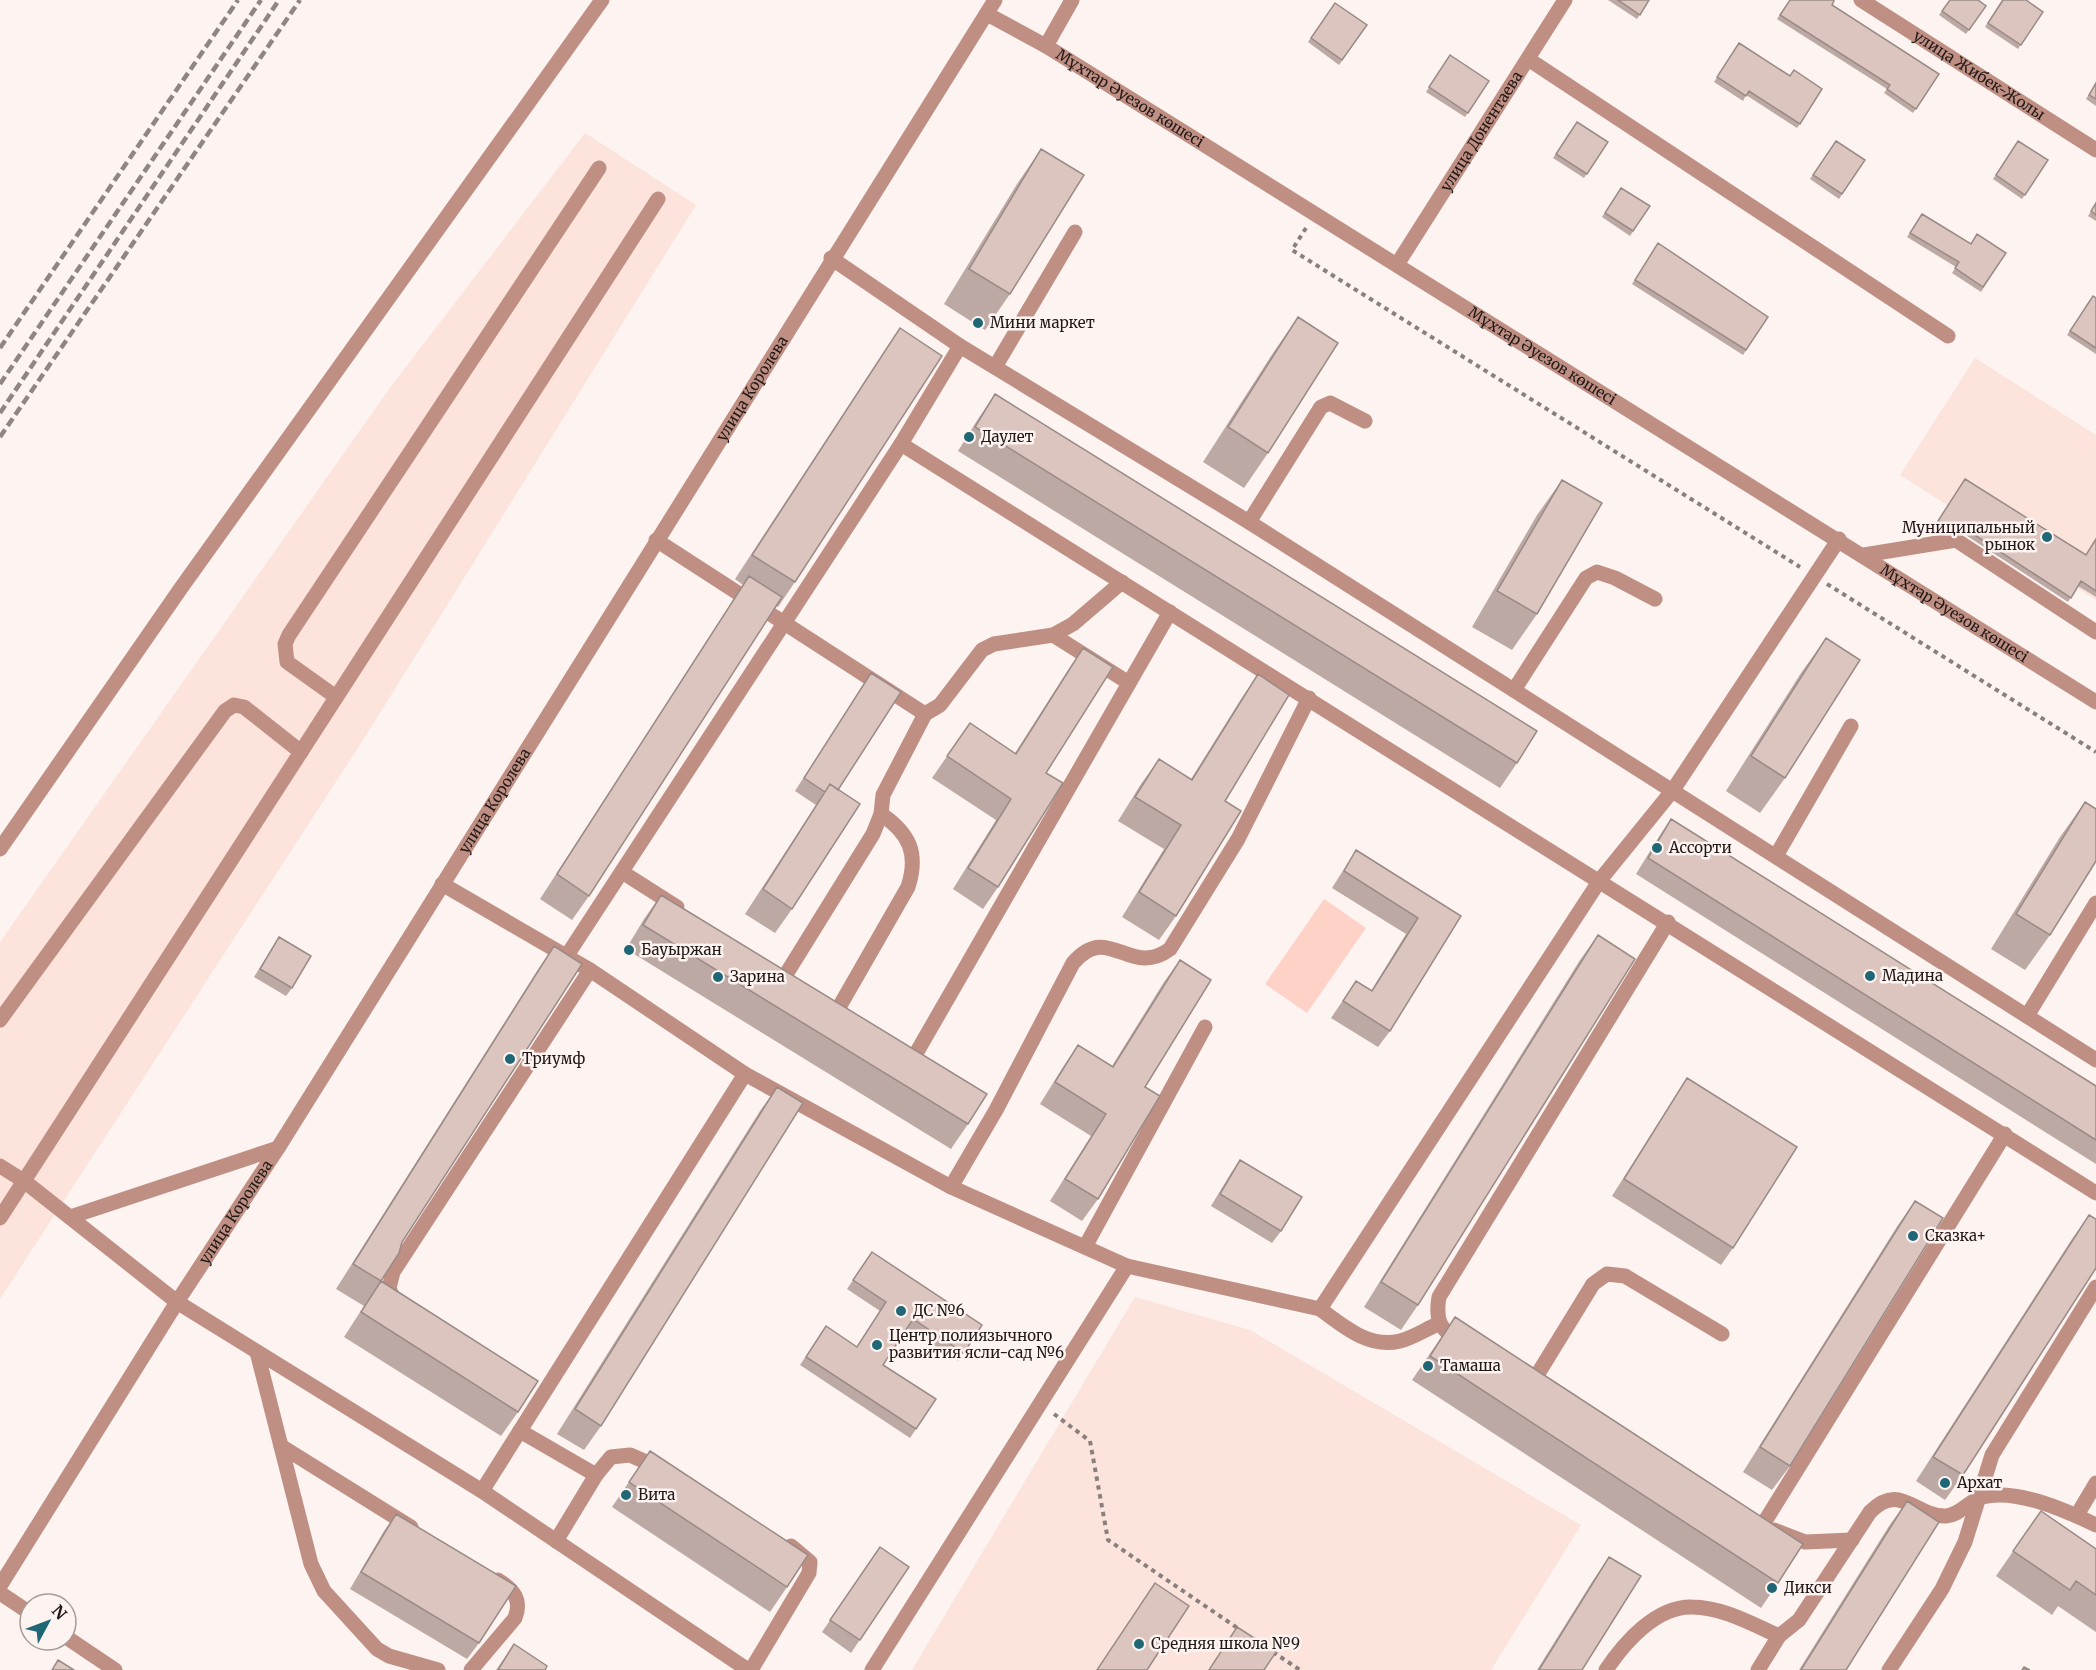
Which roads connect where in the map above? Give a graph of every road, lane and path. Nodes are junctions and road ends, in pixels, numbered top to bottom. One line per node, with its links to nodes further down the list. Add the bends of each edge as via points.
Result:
1 (602, 0): 42 (street, via 181,588)
2 (1072, 0): 6 (street)
3 (1565, 0): 7 (street, улица Донентаева)
4 (1861, 0): 8 (street, улица Жибек-Жолы)
5 (991, 7): 6 (street, Мұхтар Әуезов көшесі); 13 (street, улица Королева)
6 (1047, 46): 11 (street, Мұхтар Әуезов көшесі)
7 (1528, 58): 14 (street, улица Донентаева); 15 (street)
8 (2096, 150)
9 (600, 168): 33 (street, via 289,635 285,644 287,662)
10 (658, 199): 33 (street)
11 (1315, 213): 14 (street, Мұхтар Әуезов көшесі); 24 (path, via 1292,250)
12 (1075, 232): 17 (street)
13 (831, 258): 16 (street); 22 (street, улица Королева)
14 (1398, 263): 21 (street, Мұхтар Әуезов көшесі)
15 (1948, 336)
16 (960, 346): 17 (street); 19 (street)
17 (995, 367): 20 (street)
18 (1365, 421): 20 (street, via 1330,403 1321,407)
19 (901, 444): 25 (street); 28 (street)
20 (1249, 522): 32 (street)
21 (1839, 539): 23 (street, Мұхтар Әуезов көшесі); 24 (street)
22 (656, 540): 28 (street); 46 (street, улица Королева)
23 (1864, 555): 29 (street, via 1956,540); 35 (street, Мұхтар Әуезов көшесі)
24 (1814, 576): 39 (path); 40 (street)
25 (1122, 582): 27 (street); 30 (street, via 1073,624)
26 (1655, 599): 32 (street, via 1597,572 1586,578)
27 (1170, 612): 31 (street); 34 (street)
28 (785, 622): 36 (street); 44 (street)
29 (2096, 632)
30 (1053, 635): 31 (street); 36 (street, via 994,644 982,650 940,705)
31 (1129, 683): 57 (street)
32 (1514, 690): 40 (street)
33 (336, 697): 38 (street)
34 (1309, 698): 45 (street); 64 (street, via 1238,839 1170,949 1152,959 1102,946 1080,955 991,1107)
35 (2096, 702)
36 (925, 714): 41 (street, via 883,795)
37 (1851, 726): 43 (street)
38 (301, 752): 55 (street, via 244,707 234,705 225,711); 63 (street)
39 (2096, 752)
40 (1673, 790): 43 (street); 45 (street)
41 (881, 814): 52 (street, via 873,834); 53 (street, via 899,826 905,836 914,861 908,887 843,1012)
42 (0, 849)
43 (1776, 856): 54 (street)
44 (622, 872): 48 (street); 50 (street)
45 (1600, 880): 49 (street); 72 (street)
46 (442, 884): 50 (street); 61 (street, улица Королева)
47 (2096, 903): 54 (street)
48 (689, 915)
49 (1668, 922): 60 (street); 74 (street, via 1439,1296)
50 (566, 957): 51 (street)
51 (590, 970): 59 (street); 73 (street, via 393,1272 390,1294 397,1306)
52 (785, 976)
53 (820, 998)
54 (2027, 1016): 58 (street)
55 (0, 1020)
56 (1205, 1027): 68 (street)
57 (914, 1057)
58 (2096, 1060)
59 (745, 1074): 64 (street); 80 (street, via 538,1392)
60 (2005, 1134): 65 (street); 91 (street, via 1757,1522 1805,1542)
61 (278, 1148): 66 (street); 71 (street, улица Королева)
62 (0, 1166): 63 (street)
63 (24, 1181): 66 (street); 67 (street)
64 (951, 1187): 68 (street)
65 (2096, 1193)
66 (70, 1217): 71 (street)
67 (0, 1218)
68 (1085, 1247): 69 (street)
69 (1127, 1266): 72 (street); 79 (street)
70 (2096, 1287): 86 (street, via 1992,1455)
71 (177, 1302): 77 (street); 94 (street, улица Королева)
72 (1320, 1309): 74 (street, via 1350,1332 1378,1343 1400,1342)
73 (407, 1312)
74 (1438, 1324): 76 (street)
75 (1722, 1334): 78 (street, via 1625,1276 1607,1274 1593,1284)
76 (1474, 1351)
77 (257, 1352): 81 (street); 85 (street)
78 (1531, 1385)
79 (1040, 1404): 97 (path, via 1090,1441 1108,1540); 105 (street)
80 (520, 1431): 82 (street); 85 (street)
81 (281, 1446): 89 (street); 102 (street, via 311,1564 324,1591 377,1649)
82 (596, 1475): 83 (street, via 611,1457 630,1455); 92 (street)
83 (674, 1476)
84 (2096, 1483): 87 (street)
85 (482, 1491): 92 (street)
86 (1979, 1498): 87 (street, via 2012,1494); 91 (street, via 1946,1516 1898,1499 1887,1500 1870,1512); 109 (street, via 1965,1542 1942,1589)
87 (2077, 1515): 88 (street)
88 (2096, 1525)
89 (423, 1534)
90 (782, 1540): 104 (street, via 810,1562 809,1573)
91 (1852, 1540): 98 (street, via 1799,1620)
92 (556, 1541): 104 (street)
93 (484, 1572): 103 (street, via 513,1591 519,1608)
94 (0, 1586)
95 (0, 1593): 96 (street)
96 (18, 1605)
97 (1242, 1631)
98 (1779, 1636): 107 (street, via 1735,1616 1691,1606 1657,1617 1623,1644); 108 (street)
99 (78, 1645): 101 (street)
100 (1271, 1650): 106 (path)
101 (115, 1670)
102 (438, 1670)
103 (471, 1670)
104 (750, 1670)
105 (872, 1670)
106 (1300, 1670)
107 (1606, 1670)
108 (1758, 1670)
109 (1889, 1670)

